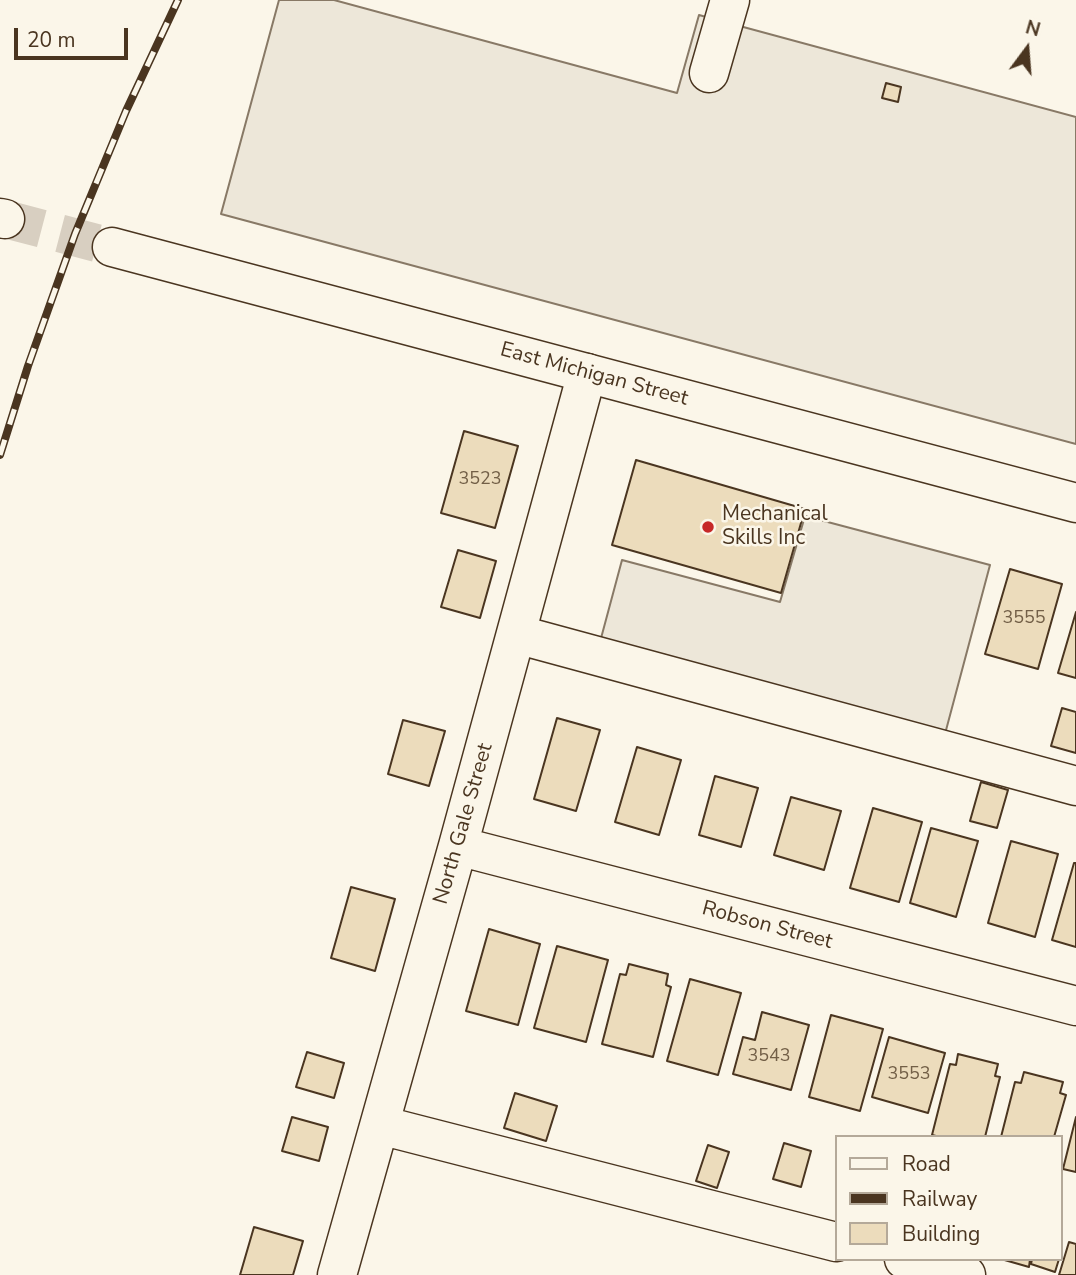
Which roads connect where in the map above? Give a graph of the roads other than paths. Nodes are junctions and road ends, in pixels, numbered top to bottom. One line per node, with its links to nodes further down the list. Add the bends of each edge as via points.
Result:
1 (730, 0): 2 (street)
2 (709, 73)
3 (113, 247): 4 (street, East Michigan Street)
4 (587, 373): 5 (street, East Michigan Street); 6 (street, North Gale Street)
5 (1076, 503)
6 (516, 634): 7 (street); 8 (street, North Gale Street)
7 (1076, 786)
8 (458, 846): 9 (street, Robson Street); 10 (street, North Gale Street)
9 (1076, 1006)
10 (380, 1125): 11 (street); 13 (street, North Gale Street)
11 (834, 1241)
12 (912, 1261): 14 (street)
13 (337, 1275)
14 (966, 1275)

